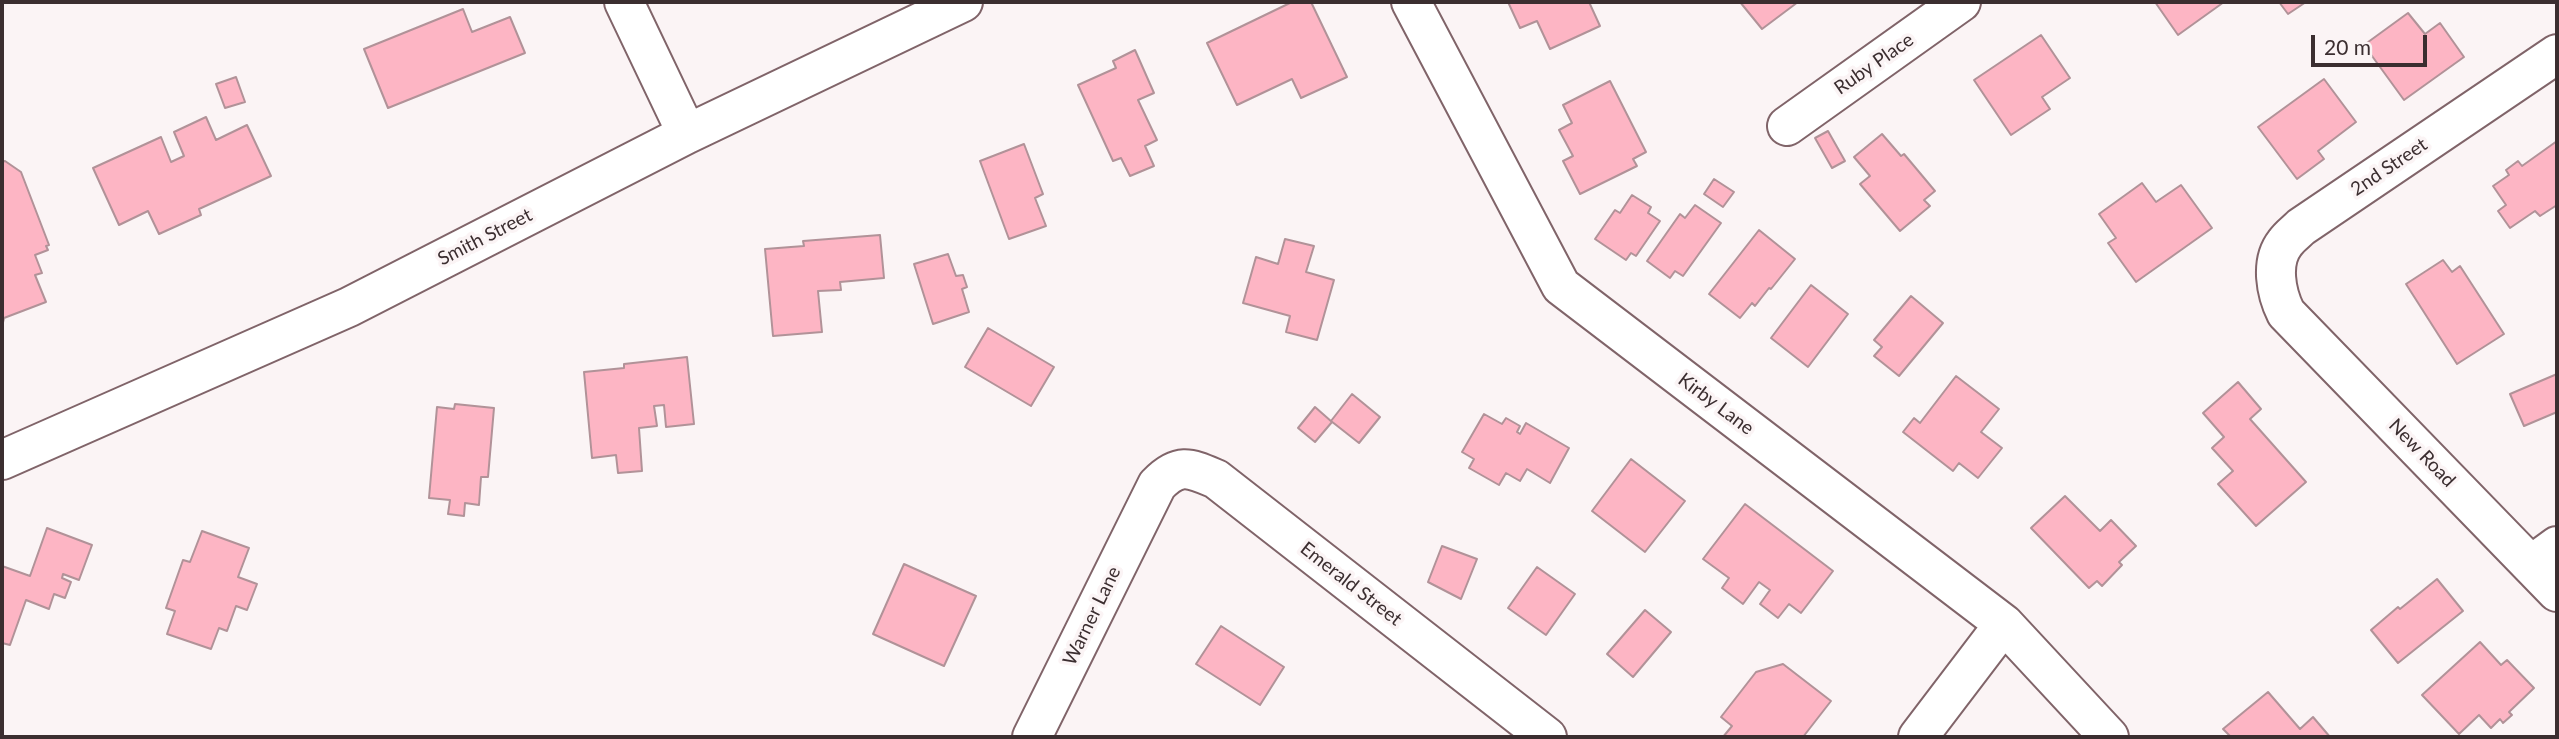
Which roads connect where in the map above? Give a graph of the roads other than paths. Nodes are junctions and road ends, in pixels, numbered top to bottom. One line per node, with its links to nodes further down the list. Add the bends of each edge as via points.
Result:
1 (624, 2): 7 (street)
2 (963, 2): 7 (street, Smith Street)
3 (1411, 2): 13 (street, Kirby Lane, via 1561,286)
4 (1961, 2): 6 (street, Ruby Place)
5 (2557, 54): 8 (street, 2nd Street, via 2301,227 2283,245 2276,276 2277,296)
6 (1787, 126)
7 (687, 134): 9 (street, Smith Street, via 349,307)
8 (2286, 313): 11 (street, New Road)
9 (2, 460)
10 (1152, 495): 14 (street, Warner Lane); 15 (street, Emerald Street, via 1167,474 1178,470 1190,468 1216,479)
11 (2544, 556): 12 (street, New Road)
12 (2557, 592)
13 (2004, 624): 16 (street); 17 (street, Kirby Lane)
14 (1032, 737)
15 (1547, 737)
16 (1918, 737)
17 (2109, 737)

